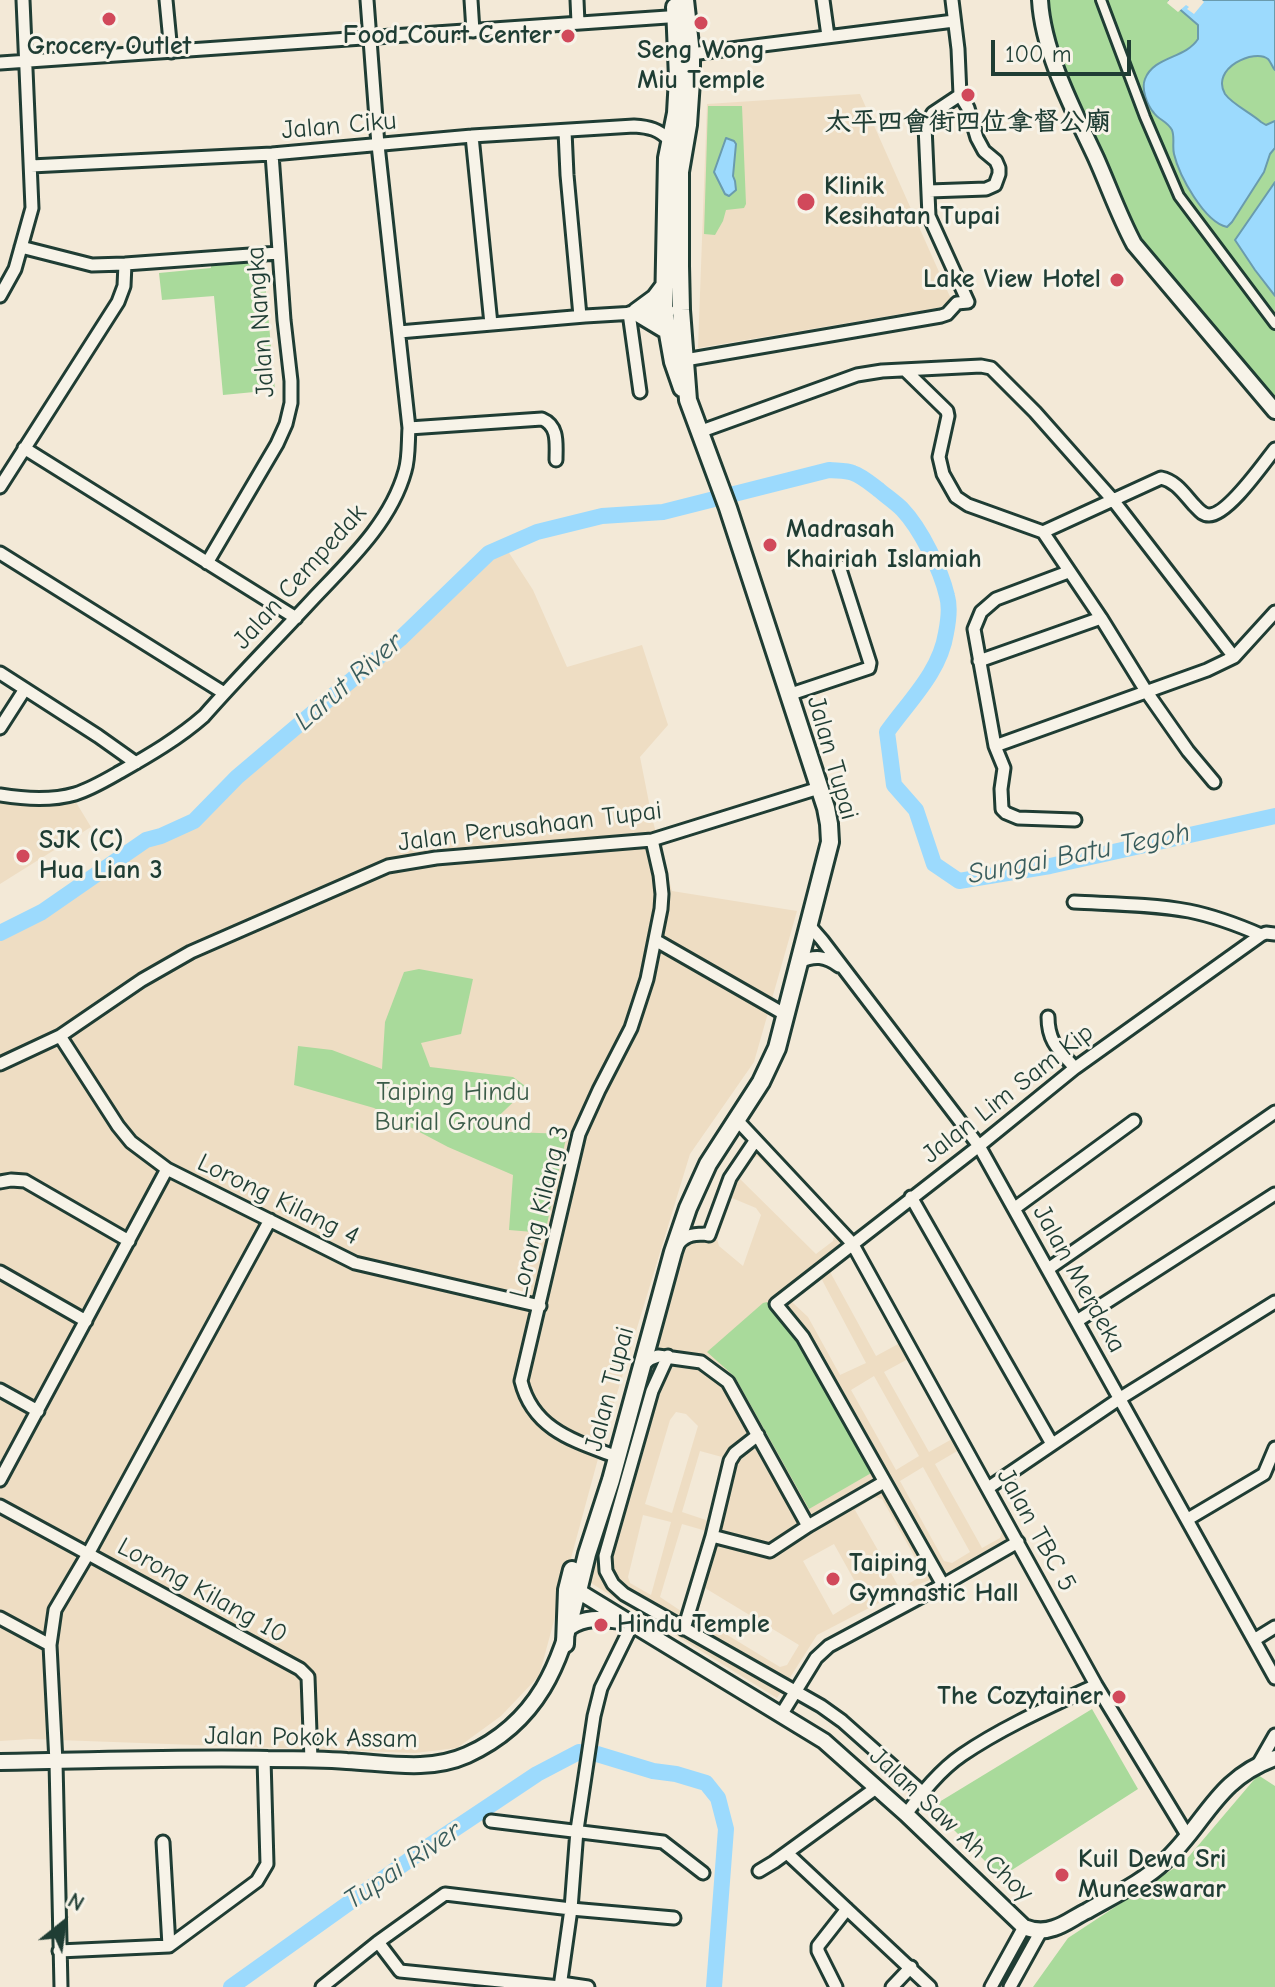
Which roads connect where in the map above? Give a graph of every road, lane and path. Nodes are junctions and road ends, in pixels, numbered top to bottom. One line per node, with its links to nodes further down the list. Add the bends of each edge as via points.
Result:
1 (23, 0): 18 (street)
2 (166, 0): 16 (street)
3 (367, 0): 15 (street, Jalan Cempedak)
4 (471, 0): 13 (street)
5 (577, 0): 12 (street)
6 (823, 0): 14 (street)
7 (952, 0): 11 (street)
8 (1040, 0): 46 (street, via 1064,87 1134,244)
9 (1101, 0): 39 (street, via 1179,196)
10 (680, 8): 12 (street); 17 (main road, Jalan Tupai); 21 (main road)
11 (954, 21): 14 (street); 20 (street)
12 (578, 23): 13 (street)
13 (473, 31): 15 (street)
14 (828, 36): 17 (street)
15 (370, 38): 16 (street); 26 (street, Jalan Cempedak)
16 (171, 52): 18 (street)
17 (691, 54): 35 (main road, Jalan Tupai)
18 (26, 61): 19 (street); 28 (street)
19 (0, 63)
20 (960, 95): 29 (street, via 933,113 925,126); 29 (street, via 984,151 996,161 998,181 986,189)
21 (676, 113): 22 (street); 25 (main road)
22 (650, 127): 23 (street, Jalan Ciku); 25 (street)
23 (565, 131): 24 (street, Jalan Ciku); 37 (street)
24 (472, 136): 26 (street, Jalan Ciku); 38 (street)
25 (670, 141): 33 (main road)
26 (378, 145): 27 (street, Jalan Ciku); 41 (street, Jalan Cempedak)
27 (272, 154): 28 (street, Jalan Ciku); 31 (street, Jalan Nangka)
28 (31, 166): 30 (street, via 32,208)
29 (929, 191): 42 (street, via 931,223 968,302 957,303 941,316)
30 (21, 247): 32 (street, via 92,265); 34 (street)
31 (278, 253): 32 (street); 56 (street, Jalan Nangka, via 291,403 277,444)
32 (125, 264): 49 (street, via 118,302)
33 (664, 286): 35 (main road); 36 (main road)
34 (0, 296)
35 (672, 310): 36 (street); 40 (main road); 42 (main road, Jalan Tupai)
36 (633, 312): 37 (street); 40 (main road); 44 (street)
37 (580, 316): 38 (street)
38 (491, 324): 41 (street)
39 (1275, 324)
40 (666, 330): 45 (main road)
41 (399, 332): 47 (street, Jalan Cempedak)
42 (685, 360): 45 (main road, Jalan Tupai)
43 (905, 370): 48 (street, via 857,375); 53 (street, via 991,368); 54 (street, via 947,411 939,457 956,497)
44 (640, 392)
45 (688, 400): 48 (main road, Jalan Tupai)
46 (1275, 411)
47 (409, 428): 51 (street, via 542,419 554,428); 60 (street, Jalan Cempedak, via 405,470 382,520)
48 (699, 432): 68 (main road, Jalan Tupai)
49 (24, 448): 52 (street); 56 (street)
50 (1275, 449): 53 (street, via 1226,508 1212,515 1200,512 1178,486 1161,478)
51 (556, 460)
52 (0, 487)
53 (1113, 500): 54 (street); 62 (street)
54 (1043, 532): 58 (street)
55 (0, 553): 67 (street)
56 (207, 563): 60 (street)
57 (839, 566): 68 (street, via 869,668)
58 (1068, 572): 61 (street); 63 (street, via 988,604 974,629)
59 (1275, 612): 62 (street)
60 (296, 618): 67 (street, Jalan Cempedak)
61 (1101, 618): 63 (street); 66 (street)
62 (1234, 657): 66 (street)
63 (979, 661): 70 (street)
64 (0, 673): 65 (street)
65 (25, 689): 69 (street); 71 (street)
66 (1146, 691): 70 (street); 72 (street)
67 (224, 693): 71 (street, Jalan Cempedak, via 184,734)
68 (788, 695): 73 (main road, Jalan Tupai)
69 (0, 728)
70 (995, 746): 75 (street, via 1004,768 1000,799 1006,813)
71 (136, 763): 74 (street, Jalan Cempedak, via 74,795)
72 (1214, 782)
73 (819, 788): 76 (street, Jalan Perusahaan Tupai); 78 (main road, Jalan Tupai, via 830,842)
74 (0, 795)
75 (1075, 820)
76 (652, 840): 81 (street, Lorong Kilang 3, via 662,894); 86 (street, Jalan Perusahaan Tupai, via 388,866 191,952)
77 (1074, 902): 80 (street, via 1189,911)
78 (809, 925): 82 (main road, Jalan Tupai); 83 (street, Jalan Merdeka)
79 (1275, 934): 80 (street)
80 (1261, 935): 88 (street, Jalan Lim Sam Kip)
81 (655, 940): 84 (street); 108 (street, Lorong Kilang 3, via 631,1028 579,1134)
82 (799, 962): 83 (street, via 822,958); 84 (main road, Jalan Tupai)
83 (845, 970): 93 (street, Jalan Merdeka)
84 (786, 1015): 90 (main road, Jalan Tupai, via 770,1065)
85 (1048, 1017): 88 (street, via 1048,1033)
86 (60, 1036): 87 (street, Jalan Perusahaan Tupai); 94 (street, Lorong Kilang 4, via 118,1126)
87 (0, 1064)
88 (1075, 1068): 93 (street, Jalan Lim Sam Kip)
89 (1275, 1112): 105 (street)
90 (736, 1119): 92 (street, Jalan TBC 5); 98 (main road, Jalan Tupai)
91 (1134, 1121): 99 (street)
92 (755, 1141): 101 (street, via 730,1178 709,1235); 103 (street, Jalan TBC 5)
93 (979, 1146): 97 (street, Jalan Lim Sam Kip); 99 (street, Jalan Merdeka)
94 (167, 1169): 100 (street, Lorong Kilang 4); 102 (street)
95 (0, 1182): 102 (street, via 25,1181)
96 (1275, 1194): 110 (street)
97 (911, 1197): 103 (street, Jalan Lim Sam Kip); 118 (street)
98 (688, 1208): 101 (street); 104 (main road, Jalan Tupai)
99 (1015, 1208): 105 (street, Jalan Merdeka)
100 (270, 1220): 108 (street, Lorong Kilang 4, via 355,1263); 130 (street)
101 (704, 1234): 104 (street, via 686,1237)
102 (129, 1241): 109 (street)
103 (852, 1243): 123 (street, Jalan Lim Sam Kip, via 776,1304 803,1337); 124 (street, Jalan TBC 5)
104 (673, 1252): 111 (main road, Jalan Tupai)
105 (1048, 1269): 110 (street, Jalan Merdeka)
106 (0, 1272): 109 (street)
107 (1275, 1302): 115 (street)
108 (540, 1306): 120 (street, Lorong Kilang 3, via 521,1381 524,1396 557,1432)
109 (86, 1321): 116 (street)
110 (1077, 1321): 115 (street, Jalan Merdeka)
111 (652, 1327): 112 (street, via 659,1348); 113 (main road, Jalan Tupai)
112 (668, 1356): 113 (street); 117 (street, via 701,1362 728,1382); 137 (street, via 652,1391 605,1556 613,1584)
113 (642, 1366): 120 (main road, Jalan Tupai)
114 (0, 1390): 116 (street)
115 (1119, 1399): 118 (street); 126 (street, Jalan Merdeka)
116 (38, 1411): 121 (street)
117 (758, 1435): 127 (street); 128 (street, via 730,1461)
118 (1052, 1444): 124 (street)
119 (1275, 1448): 126 (street, via 1264,1474)
120 (617, 1457): 122 (main road, Jalan Tupai)
121 (0, 1480)
122 (611, 1480): 132 (main road, Jalan Tupai); 139 (main road, via 591,1509 580,1542 567,1590)
123 (884, 1482): 127 (street); 131 (street)
124 (988, 1488): 129 (street, Jalan TBC 5)
125 (0, 1506): 130 (street, Lorong Kilang 10)
126 (1188, 1519): 138 (street, Jalan Merdeka)
127 (808, 1526): 128 (street, via 770,1551)
128 (712, 1536): 137 (street)
129 (1018, 1542): 131 (street); 142 (street, Jalan TBC 5)
130 (88, 1554): 140 (street, via 55,1610); 148 (street, Lorong Kilang 10, via 300,1669 308,1677)
131 (943, 1585): 143 (street, via 829,1646)
132 (578, 1591): 134 (street, Jalan Saw Ah Choy); 135 (street, Jalan Tupai)
133 (0, 1618): 140 (street)
134 (629, 1623): 135 (street, via 589,1618); 144 (street, Jalan Saw Ah Choy); 156 (street, via 601,1688)
135 (570, 1627): 139 (street, Jalan Tupai)
136 (1275, 1627): 138 (street)
137 (684, 1629): 143 (street)
138 (1254, 1640): 141 (street, Jalan Merdeka)
139 (565, 1644): 148 (street, Jalan Pokok Assam, via 534,1705 511,1728 467,1756 414,1766)
140 (50, 1645): 150 (street)
141 (1275, 1678)
142 (1096, 1685): 153 (street, via 962,1755); 157 (street, Jalan TBC 5)
143 (795, 1691): 144 (street); 153 (street, via 842,1721)
144 (781, 1715): 152 (street, Jalan Saw Ah Choy, via 824,1741)
145 (1275, 1735): 151 (street)
146 (1275, 1758): 151 (street, Jalan Saw Ah Choy)
147 (264, 1759): 148 (street, Jalan Pokok Assam); 150 (street, Jalan Pokok Assam); 168 (street, via 267,1864 257,1881)
148 (311, 1760)
149 (0, 1762): 150 (street, Jalan Pokok Assam)
150 (56, 1762): 169 (street)
151 (1259, 1763): 157 (street, Jalan Saw Ah Choy, via 1231,1783)
152 (876, 1788): 154 (street, Jalan Saw Ah Choy); 159 (street)
153 (923, 1793): 154 (street)
154 (906, 1814): 165 (street, Jalan Saw Ah Choy)
155 (491, 1821): 156 (street)
156 (577, 1830): 161 (street, via 663,1842); 162 (street)
157 (1187, 1835): 166 (street, Jalan Saw Ah Choy, via 1162,1865 1056,1928)
158 (163, 1842): 168 (street)
159 (787, 1853): 160 (street); 163 (street)
160 (759, 1871)
161 (703, 1873)
162 (571, 1909): 164 (street); 167 (street, via 445,1894); 171 (street)
163 (847, 1909): 170 (street); 175 (street, via 818,1946)
164 (674, 1918)
165 (1024, 1927): 166 (street, Jalan Saw Ah Choy); 178 (street)
166 (1041, 1931): 179 (street)
167 (378, 1942): 171 (street, via 400,1971); 173 (street)
168 (169, 1946): 169 (street)
169 (59, 1951): 172 (street)
170 (911, 1967): 176 (street); 177 (street)
171 (560, 1986): 174 (street)
172 (61, 1987)
173 (322, 1987)
174 (588, 1987)
175 (836, 1987)
176 (892, 1987)
177 (930, 1987)
178 (991, 1987)
179 (1010, 1987)

